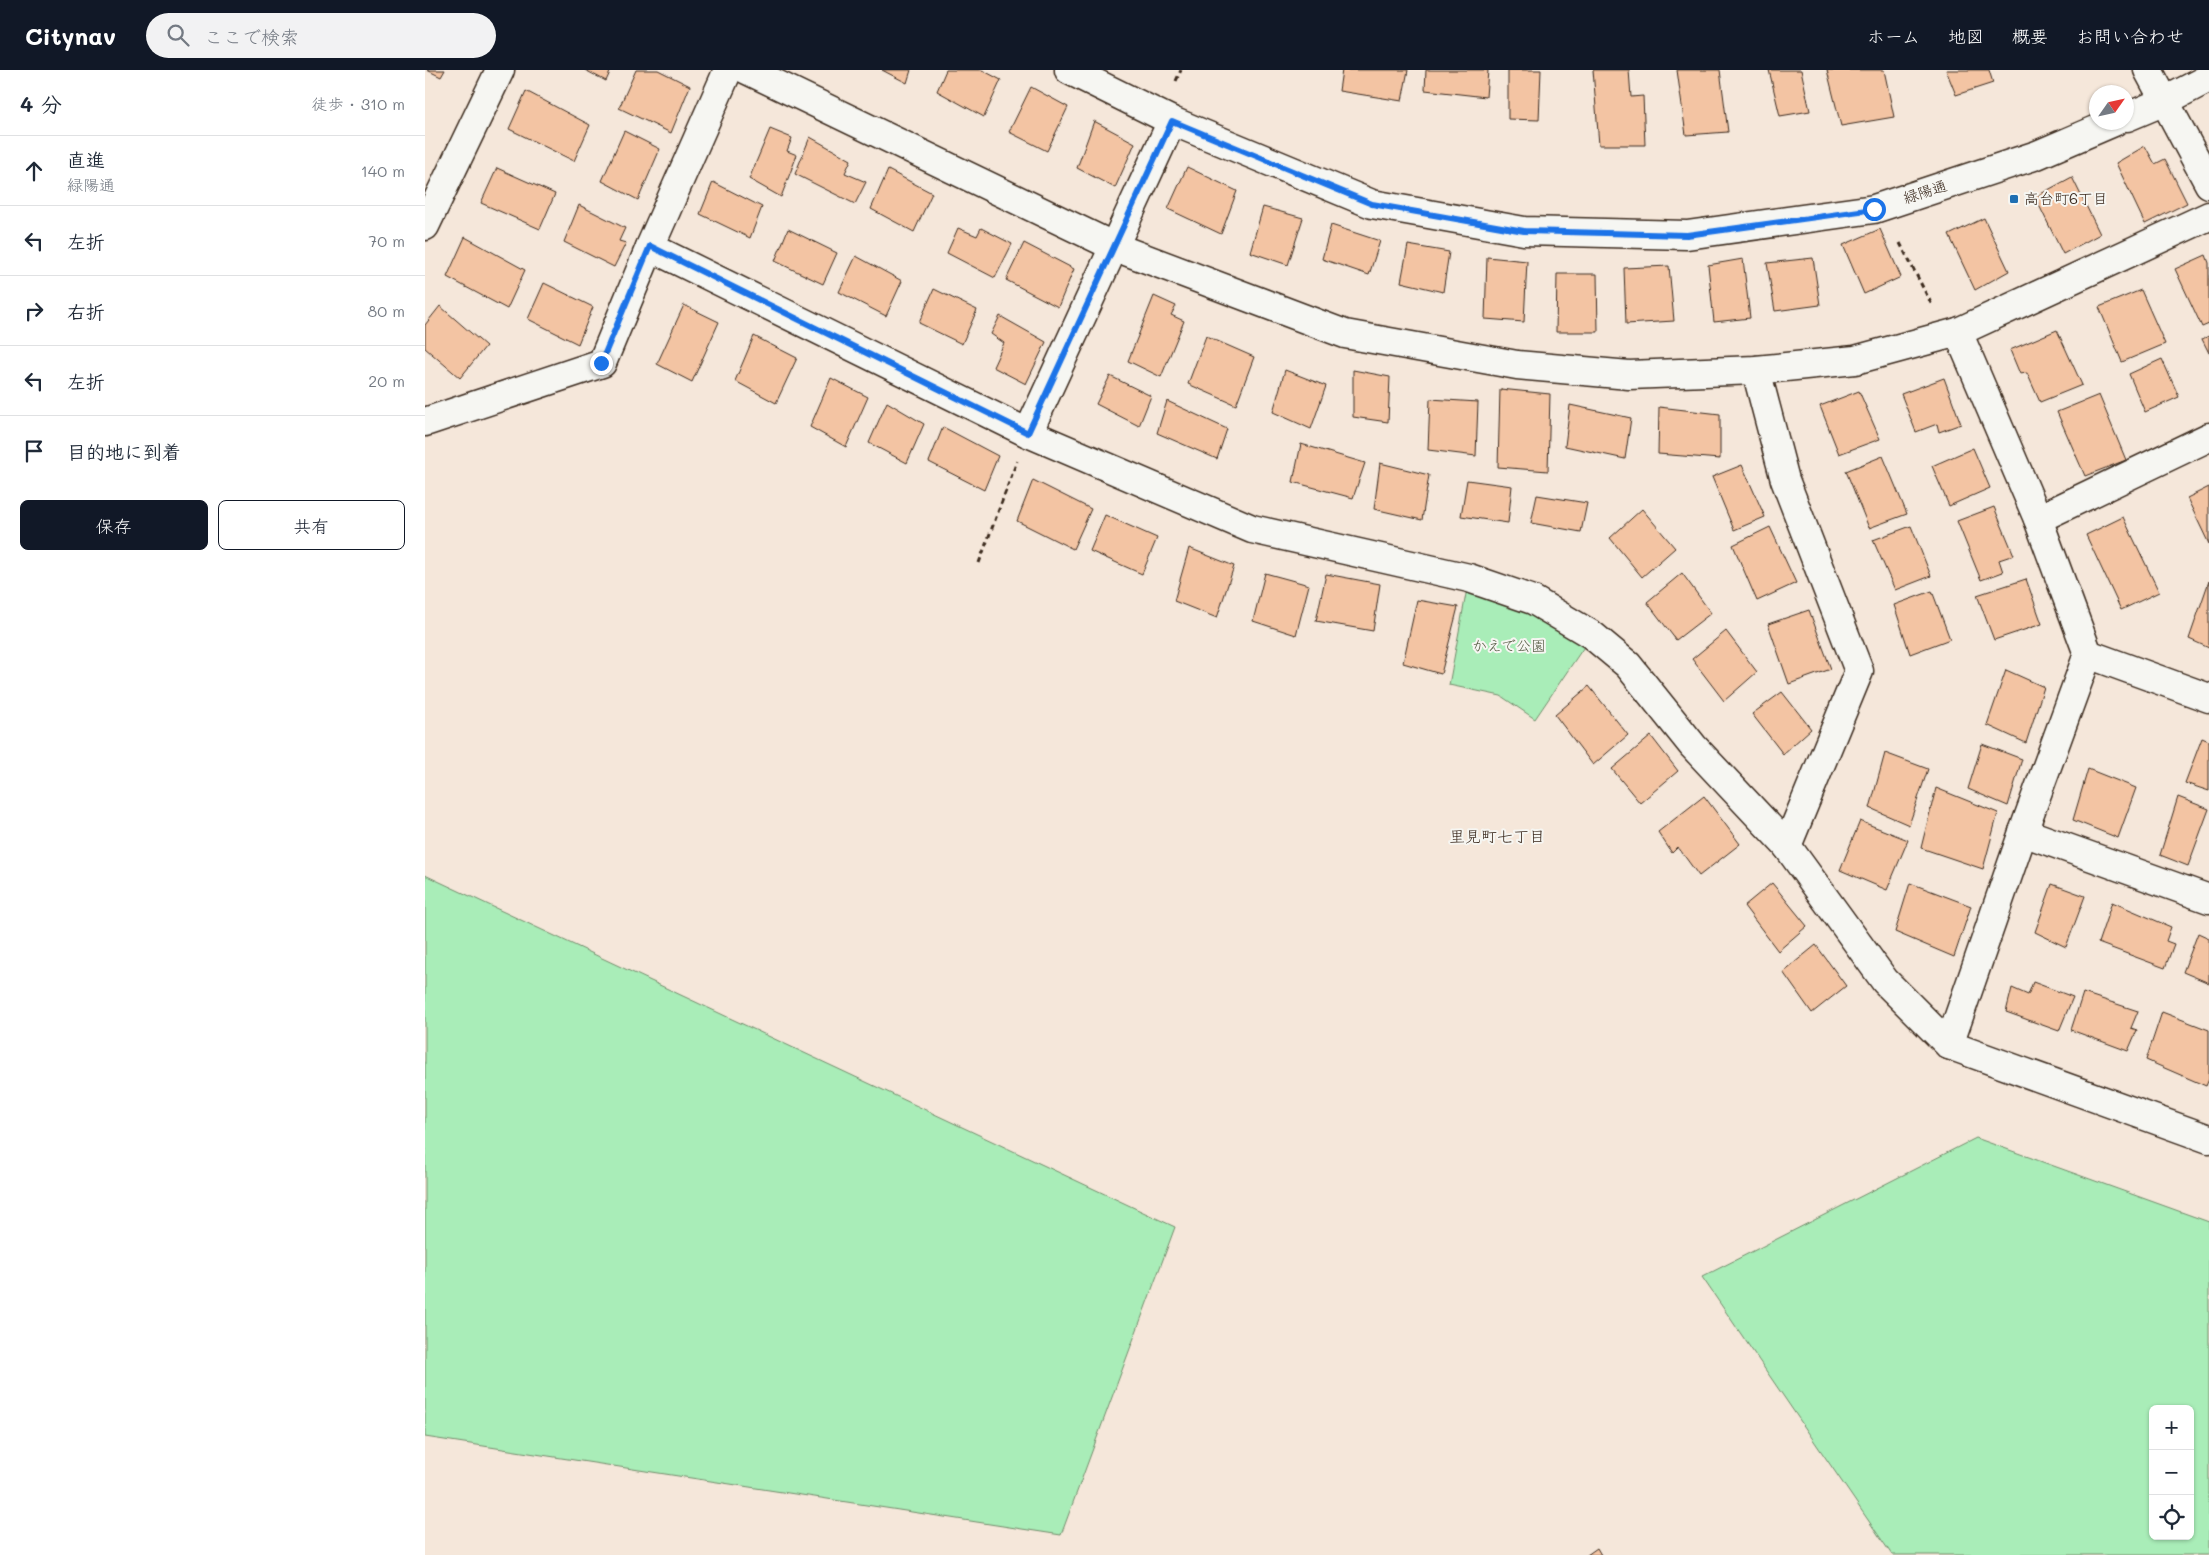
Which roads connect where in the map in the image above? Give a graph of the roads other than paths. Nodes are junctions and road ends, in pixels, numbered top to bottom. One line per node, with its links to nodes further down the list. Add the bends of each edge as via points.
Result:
1 (500, 70): 13 (street)
2 (729, 70): 14 (street)
3 (747, 70): 15 (street)
4 (1069, 70): 9 (street, 緑陽通)
5 (2148, 70): 7 (street)
6 (2209, 78): 7 (street)
7 (2165, 101): 8 (street); 11 (street)
8 (2134, 114)
9 (1172, 121): 10 (street, 緑陽通, via 1372,204 1524,231 1687,235 1874,209 2037,155); 15 (street)
10 (2095, 130)
11 (2209, 184)
12 (2209, 216): 16 (street)
13 (425, 226)
14 (650, 246): 18 (street, via 601,363); 19 (street)
15 (1115, 247): 17 (street, via 1345,334 1517,365 1629,374); 19 (street)
16 (1953, 334): 17 (street, via 1855,360); 21 (street)
17 (1756, 370): 25 (street, via 1785,480 1859,671)
18 (425, 422)
19 (1028, 433): 25 (street, via 1252,529 1469,578 1533,600 1592,635 1628,665 1693,746)
20 (2209, 437): 21 (street)
21 (2038, 519): 22 (street)
22 (2088, 654): 23 (street); 24 (street)
23 (2209, 698)
24 (2023, 832): 26 (street); 27 (street)
25 (1787, 846): 27 (street, via 1885,981)
26 (2209, 899)
27 (1949, 1045): 28 (street)
28 (2209, 1139)

